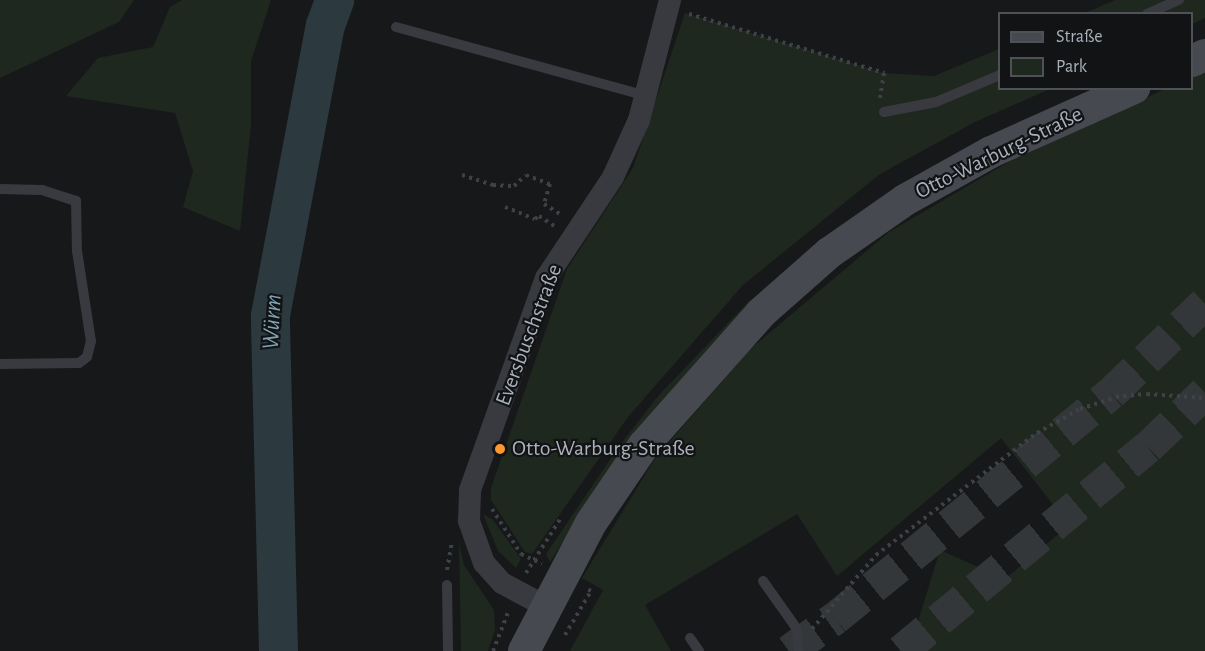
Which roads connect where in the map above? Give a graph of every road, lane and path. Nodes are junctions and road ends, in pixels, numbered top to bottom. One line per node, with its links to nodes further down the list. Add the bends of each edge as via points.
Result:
1 (1179, 0): 3 (lane)
2 (669, 4): 7 (street, Eversbuschstraße); 8 (path, via 884,73 879,103)
3 (1152, 12)
4 (396, 27): 7 (lane)
5 (998, 75): 8 (lane, via 936,102)
6 (1130, 90): 20 (main road, Otto-Warburg-Straße, via 991,152 905,200 803,276 739,337 644,445 591,523)
7 (647, 96): 12 (street, Eversbuschstraße, via 613,177)
8 (884, 112)
9 (462, 176): 12 (path, via 514,186 526,175 550,184 544,204)
10 (0, 189): 13 (lane, via 42,190 76,201 77,251 91,340 87,357 79,363)
11 (505, 207): 12 (path)
12 (576, 232): 19 (street, Eversbuschstraße, via 538,299 470,490 469,521 484,563 495,578)
13 (0, 364)
14 (1205, 398): 22 (path, via 1147,394 1116,397 1080,409 1037,432 876,555)
15 (490, 505): 16 (path, via 520,554)
16 (534, 560)
17 (763, 581): 22 (lane, via 797,629)
18 (447, 585): 23 (lane)
19 (516, 591): 20 (street, Eversbuschstraße); 24 (path)
20 (545, 606): 25 (main road)
21 (690, 638): 26 (lane)
22 (799, 648)
23 (448, 651)
24 (493, 651)
25 (524, 651)
26 (699, 651)

